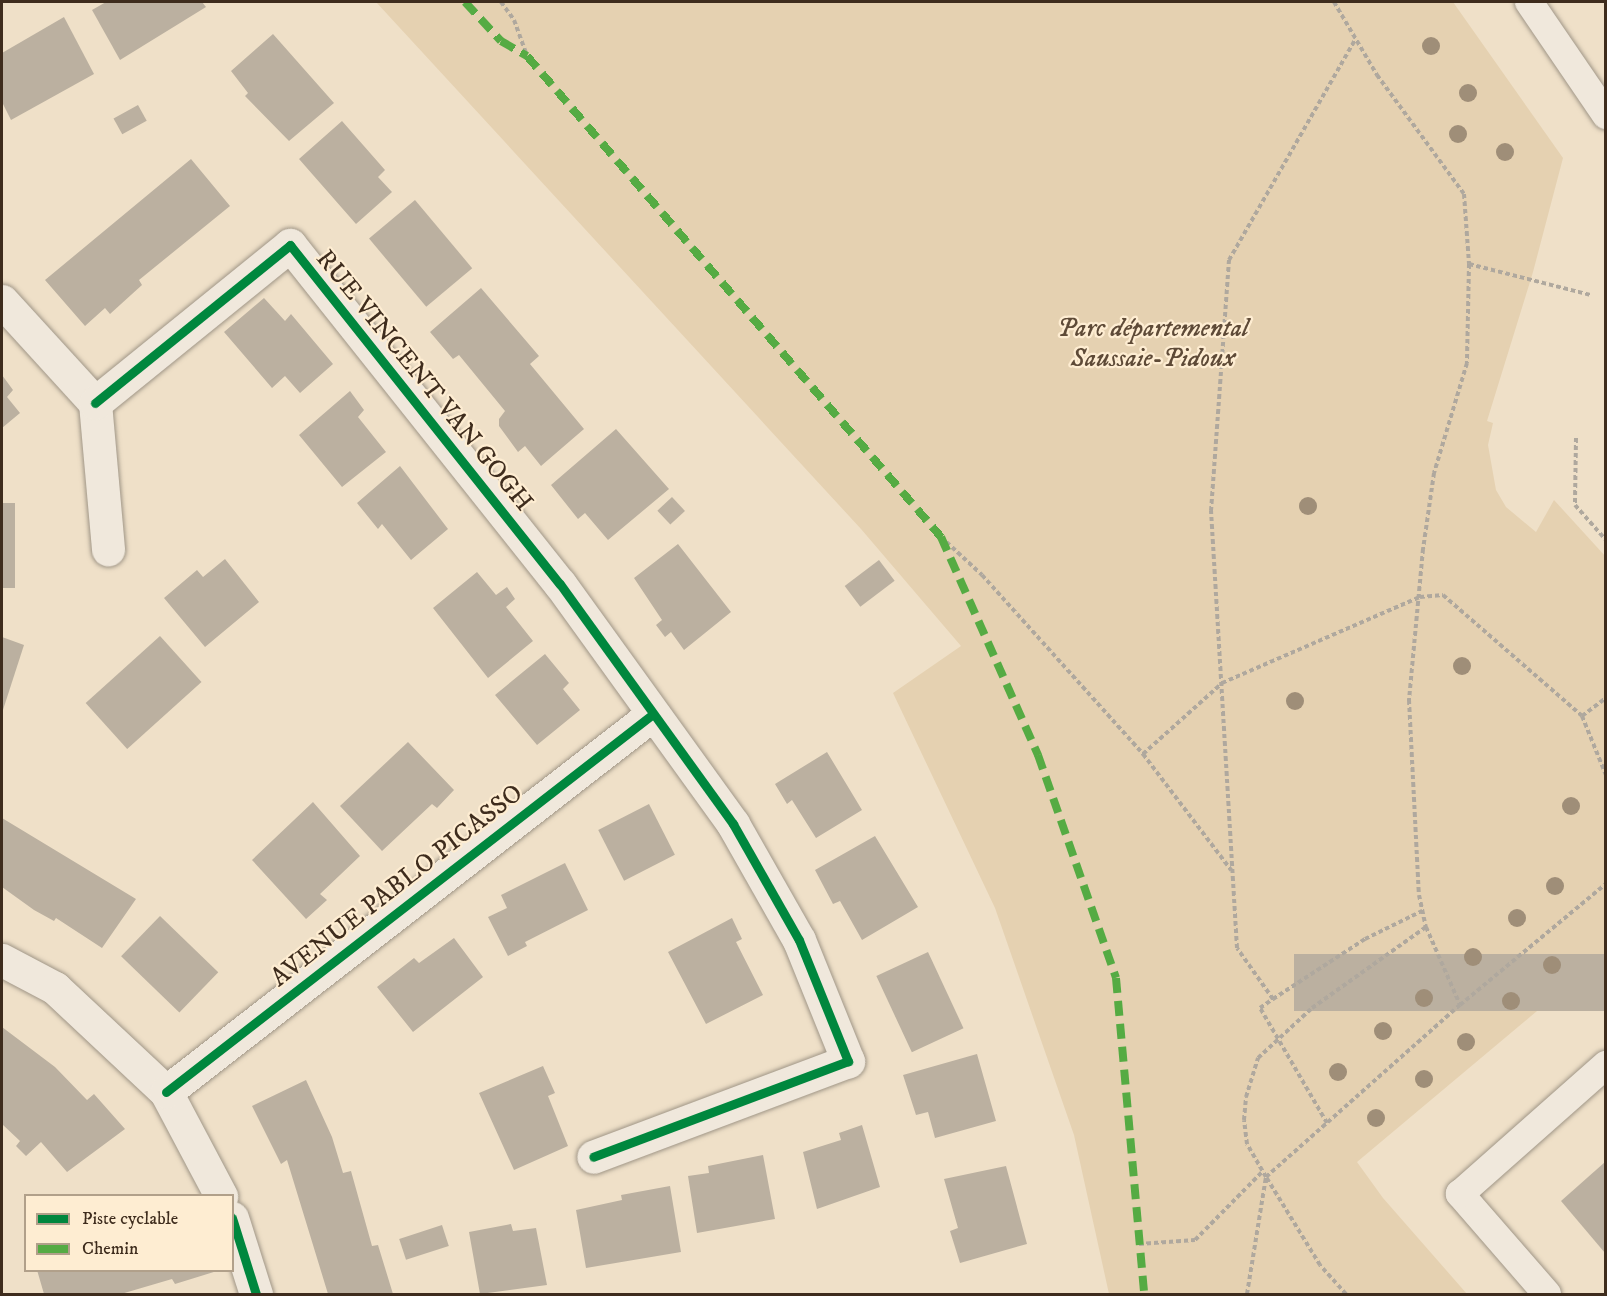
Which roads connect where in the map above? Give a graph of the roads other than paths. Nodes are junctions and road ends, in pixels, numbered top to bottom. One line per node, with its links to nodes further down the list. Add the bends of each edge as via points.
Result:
1 (1530, 2): 2 (lane)
2 (1605, 114)
3 (2, 301): 4 (street)
4 (95, 403): 5 (street); 6 (street, RUE VINCENT VAN GOGH, via 290,245 560,584)
5 (108, 549)
6 (653, 714): 9 (street, AVENUE PABLO PICASSO); 10 (street, via 733,824 799,940 848,1061)
7 (2, 960): 9 (street, via 55,988)
8 (1605, 1065): 14 (lane, via 1460,1194)
9 (166, 1092): 11 (street)
10 (593, 1157)
11 (220, 1194)
12 (234, 1224): 13 (street)
13 (256, 1294)
14 (1547, 1294)

